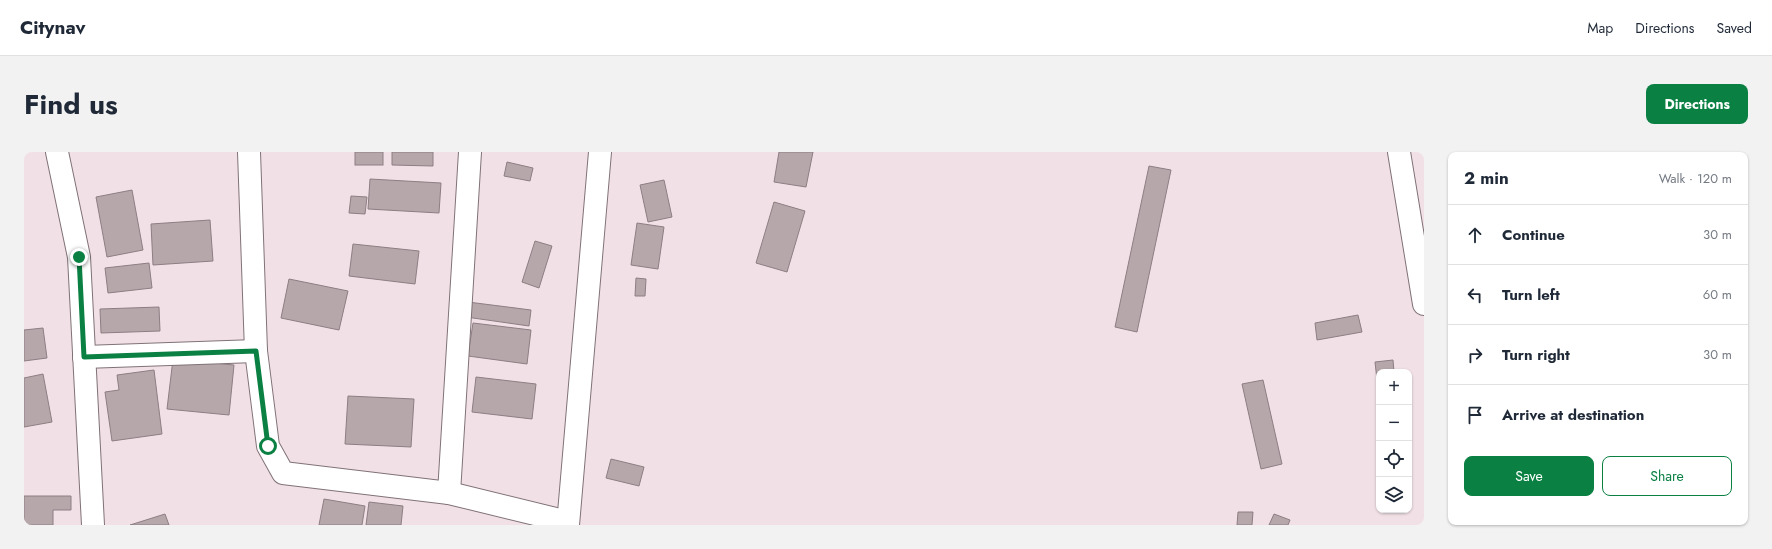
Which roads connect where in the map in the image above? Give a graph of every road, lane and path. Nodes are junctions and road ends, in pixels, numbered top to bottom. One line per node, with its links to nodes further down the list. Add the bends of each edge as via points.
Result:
1 (57, 152): 8 (street, via 79,257)
2 (249, 152): 7 (street)
3 (470, 152): 9 (street)
4 (600, 152): 10 (street)
5 (1399, 152): 6 (street)
6 (1424, 304)
7 (256, 351): 8 (street); 9 (street, via 268,446 283,473)
8 (84, 357): 11 (street)
9 (449, 492): 10 (street)
10 (568, 523)
11 (93, 525)

